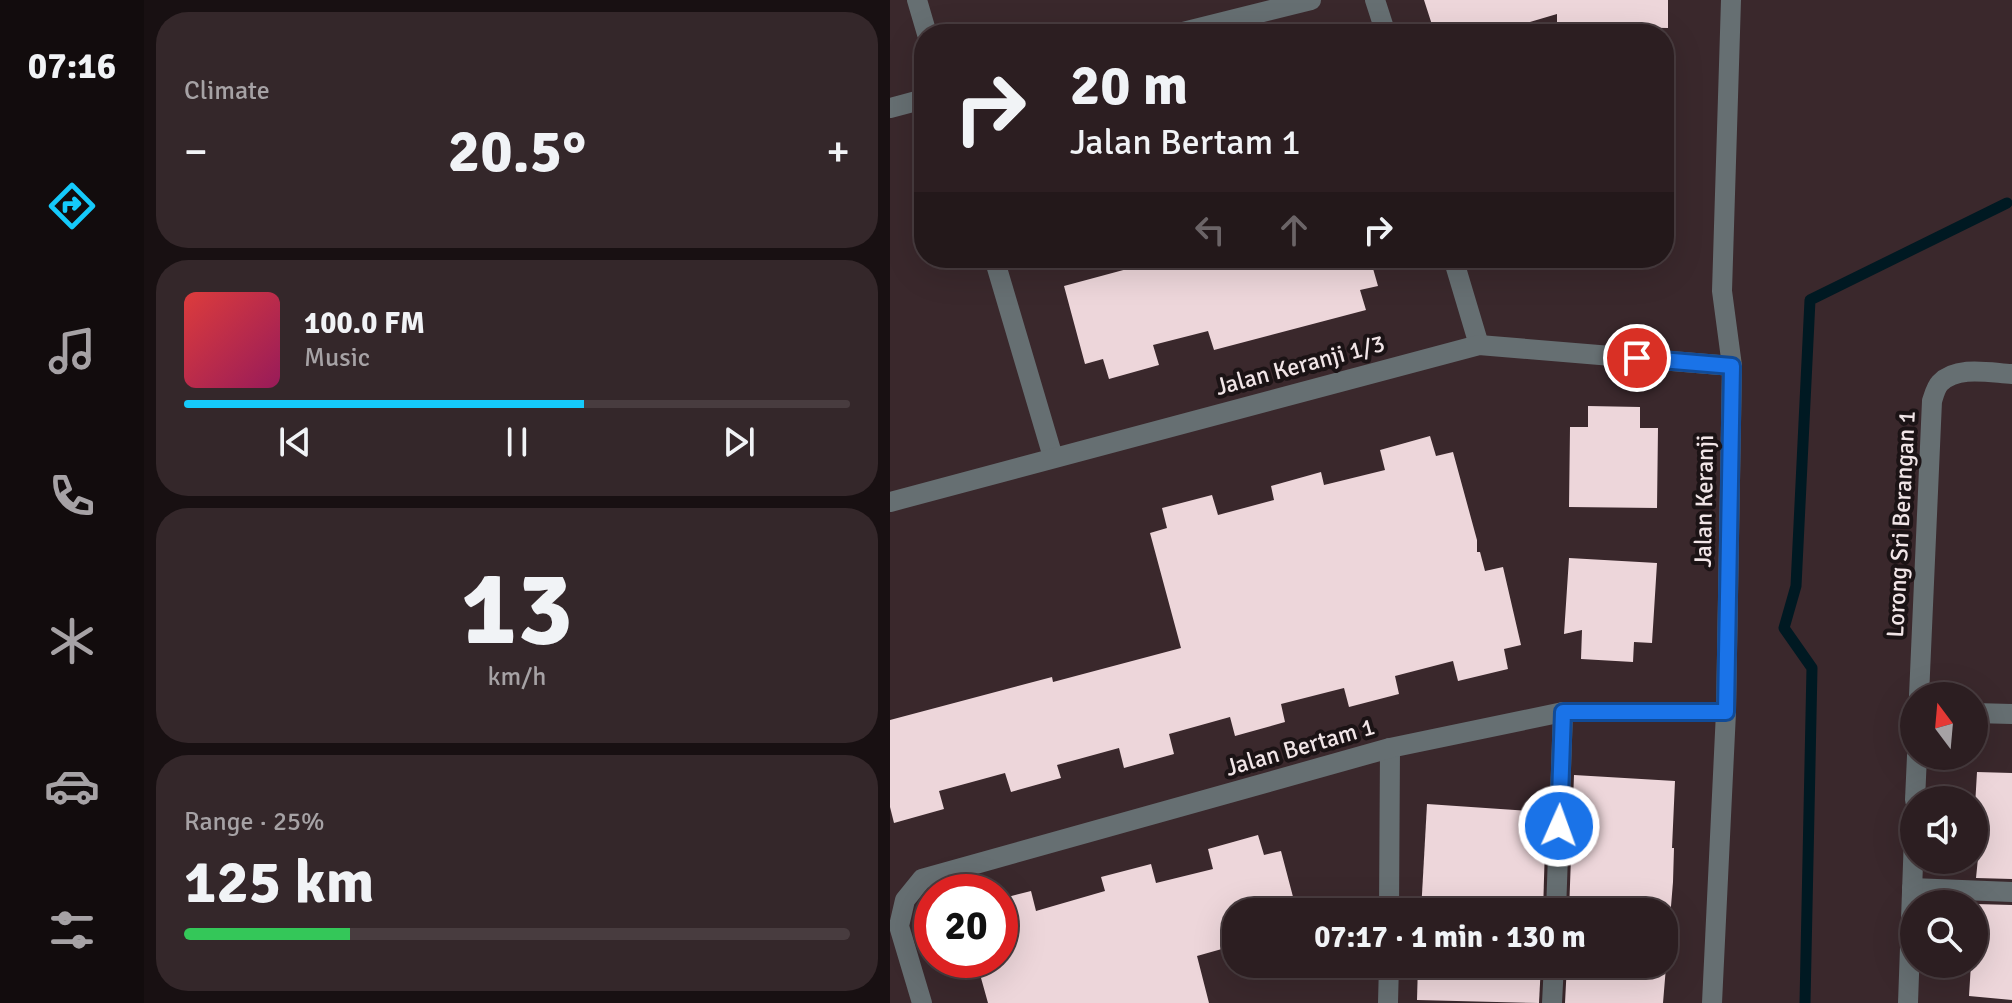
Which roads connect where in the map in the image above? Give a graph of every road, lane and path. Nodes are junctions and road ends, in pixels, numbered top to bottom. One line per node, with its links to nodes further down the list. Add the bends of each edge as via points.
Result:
1 (917, 0): 5 (street)
2 (1311, 0): 6 (street)
3 (1375, 0): 7 (street)
4 (1731, 0): 13 (street, Jalan Keranji, via 1722,291)
5 (924, 24)
6 (1215, 24)
7 (1383, 24)
8 (914, 102): 9 (street)
9 (890, 108)
10 (997, 268): 15 (street)
11 (1456, 268): 12 (street)
12 (1479, 345): 13 (street, Jalan Keranji 1/3); 15 (street, Jalan Keranji 1/3)
13 (1732, 366): 19 (street, Jalan Keranji)
14 (2012, 374): 17 (street, Lorong Sri Berangan 1, via 1951,376 1939,384 1932,401)
15 (1053, 457): 16 (street, Jalan Keranji 1/3)
16 (890, 502)
17 (1920, 682)
18 (1563, 712): 19 (street, Jalan Bertam 1); 22 (street, Jalan Bertam 1); 27 (street)
19 (1726, 712): 33 (street, Jalan Keranji)
20 (1988, 713): 21 (street)
21 (2012, 714)
22 (1390, 748): 26 (street); 30 (street, Jalan Bertam 1, via 922,879 905,900 899,926)
23 (1913, 874): 24 (street)
24 (1912, 888): 25 (street); 34 (street)
25 (2012, 892)
26 (1389, 898)
27 (1556, 898)
28 (1389, 978): 31 (street)
29 (1553, 978): 32 (street)
30 (922, 1003)
31 (1388, 1003)
32 (1552, 1003)
33 (1712, 1003)
34 (1908, 1003)

